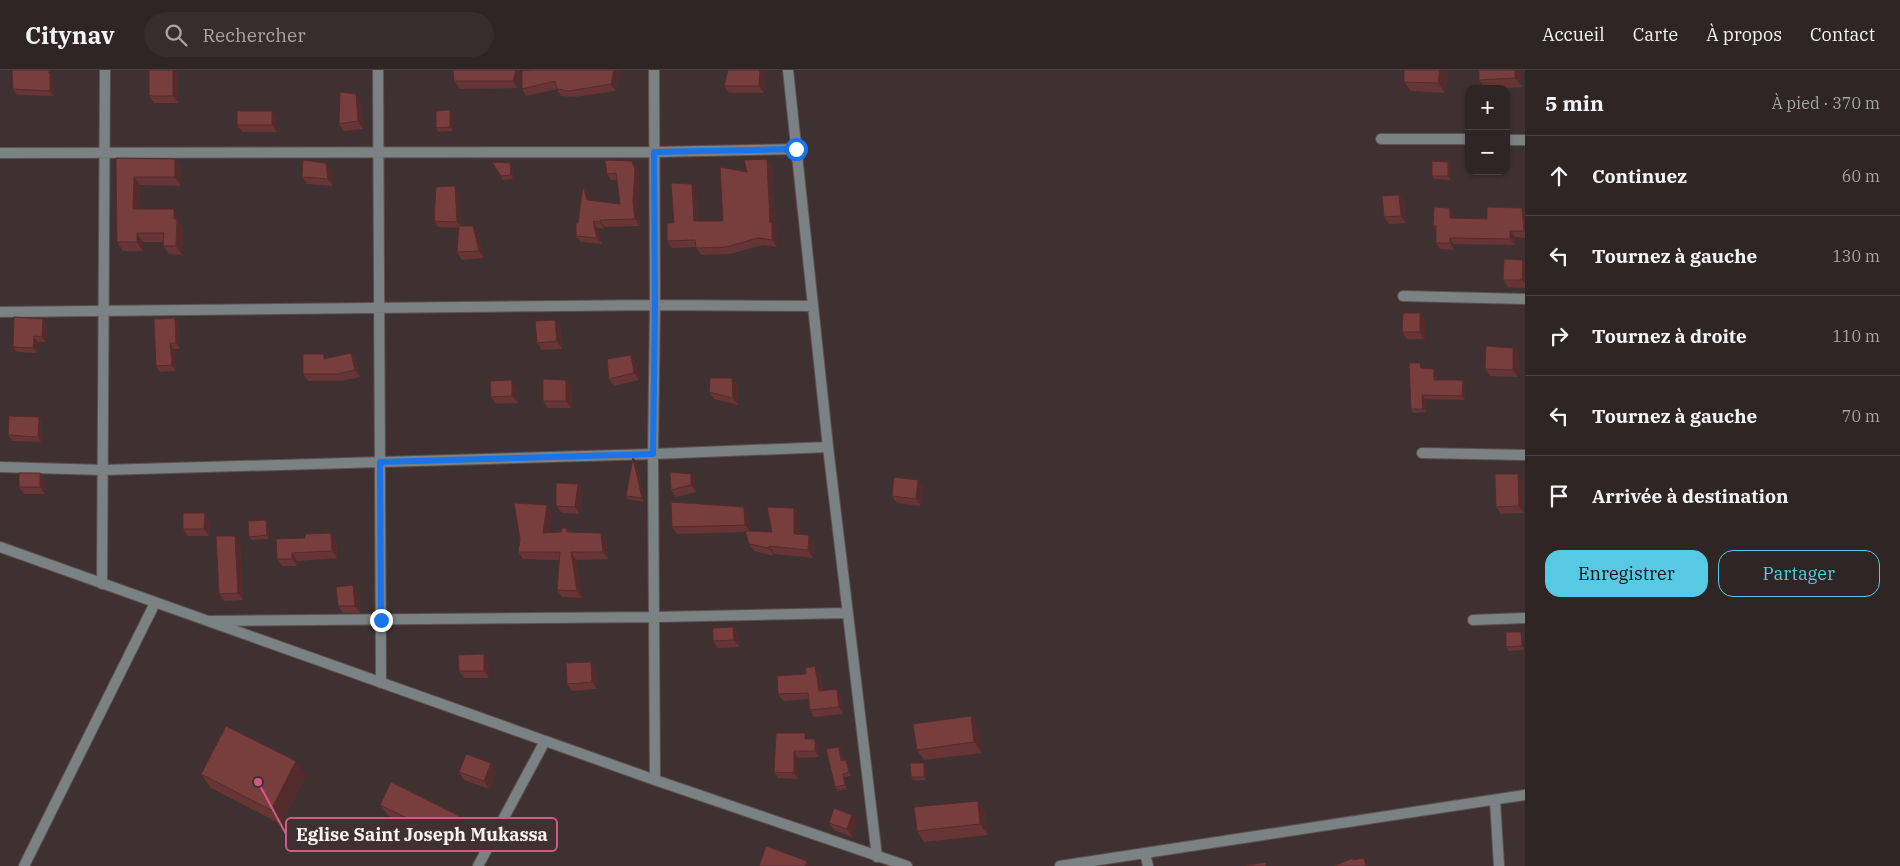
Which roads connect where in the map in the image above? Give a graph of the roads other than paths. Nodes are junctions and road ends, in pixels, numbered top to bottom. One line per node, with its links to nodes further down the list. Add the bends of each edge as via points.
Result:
1 (105, 70): 13 (street)
2 (378, 70): 10 (street)
3 (654, 70): 11 (street)
4 (788, 70): 9 (street)
5 (1381, 139): 6 (street)
6 (1465, 140)
7 (1510, 140): 8 (street)
8 (1525, 140)
9 (796, 149): 11 (street); 17 (street)
10 (378, 152): 11 (street); 13 (street); 18 (street)
11 (654, 152): 16 (street)
12 (0, 153): 13 (street)
13 (105, 153): 20 (street)
14 (1402, 296): 15 (street)
15 (1525, 299)
16 (655, 305): 17 (street); 18 (street); 23 (street)
17 (814, 306): 21 (street)
18 (380, 309): 20 (street); 25 (street)
19 (0, 312): 20 (street)
20 (104, 312): 27 (street)
21 (828, 448): 23 (street); 31 (street)
22 (1422, 453): 24 (street)
23 (653, 454): 25 (street); 32 (street)
24 (1525, 455)
25 (380, 462): 27 (street); 34 (street)
26 (0, 467): 27 (street)
27 (104, 470): 29 (street)
28 (0, 547): 29 (street)
29 (102, 584): 30 (street)
30 (156, 602): 36 (street); 44 (street)
31 (847, 613): 32 (street); 43 (street)
32 (655, 617): 34 (street); 39 (street)
33 (1525, 618): 35 (street)
34 (381, 620): 36 (street); 37 (street)
35 (1473, 620)
36 (207, 621): 37 (street)
37 (381, 683): 38 (street)
38 (545, 741): 39 (street); 45 (street)
39 (655, 780): 43 (street)
40 (1525, 795): 41 (street)
41 (1495, 800): 42 (street); 49 (street)
42 (1146, 853): 47 (street); 48 (street)
43 (877, 857): 46 (street)
44 (24, 866)
45 (478, 866)
46 (907, 866)
47 (1060, 866)
48 (1148, 866)
49 (1499, 866)

